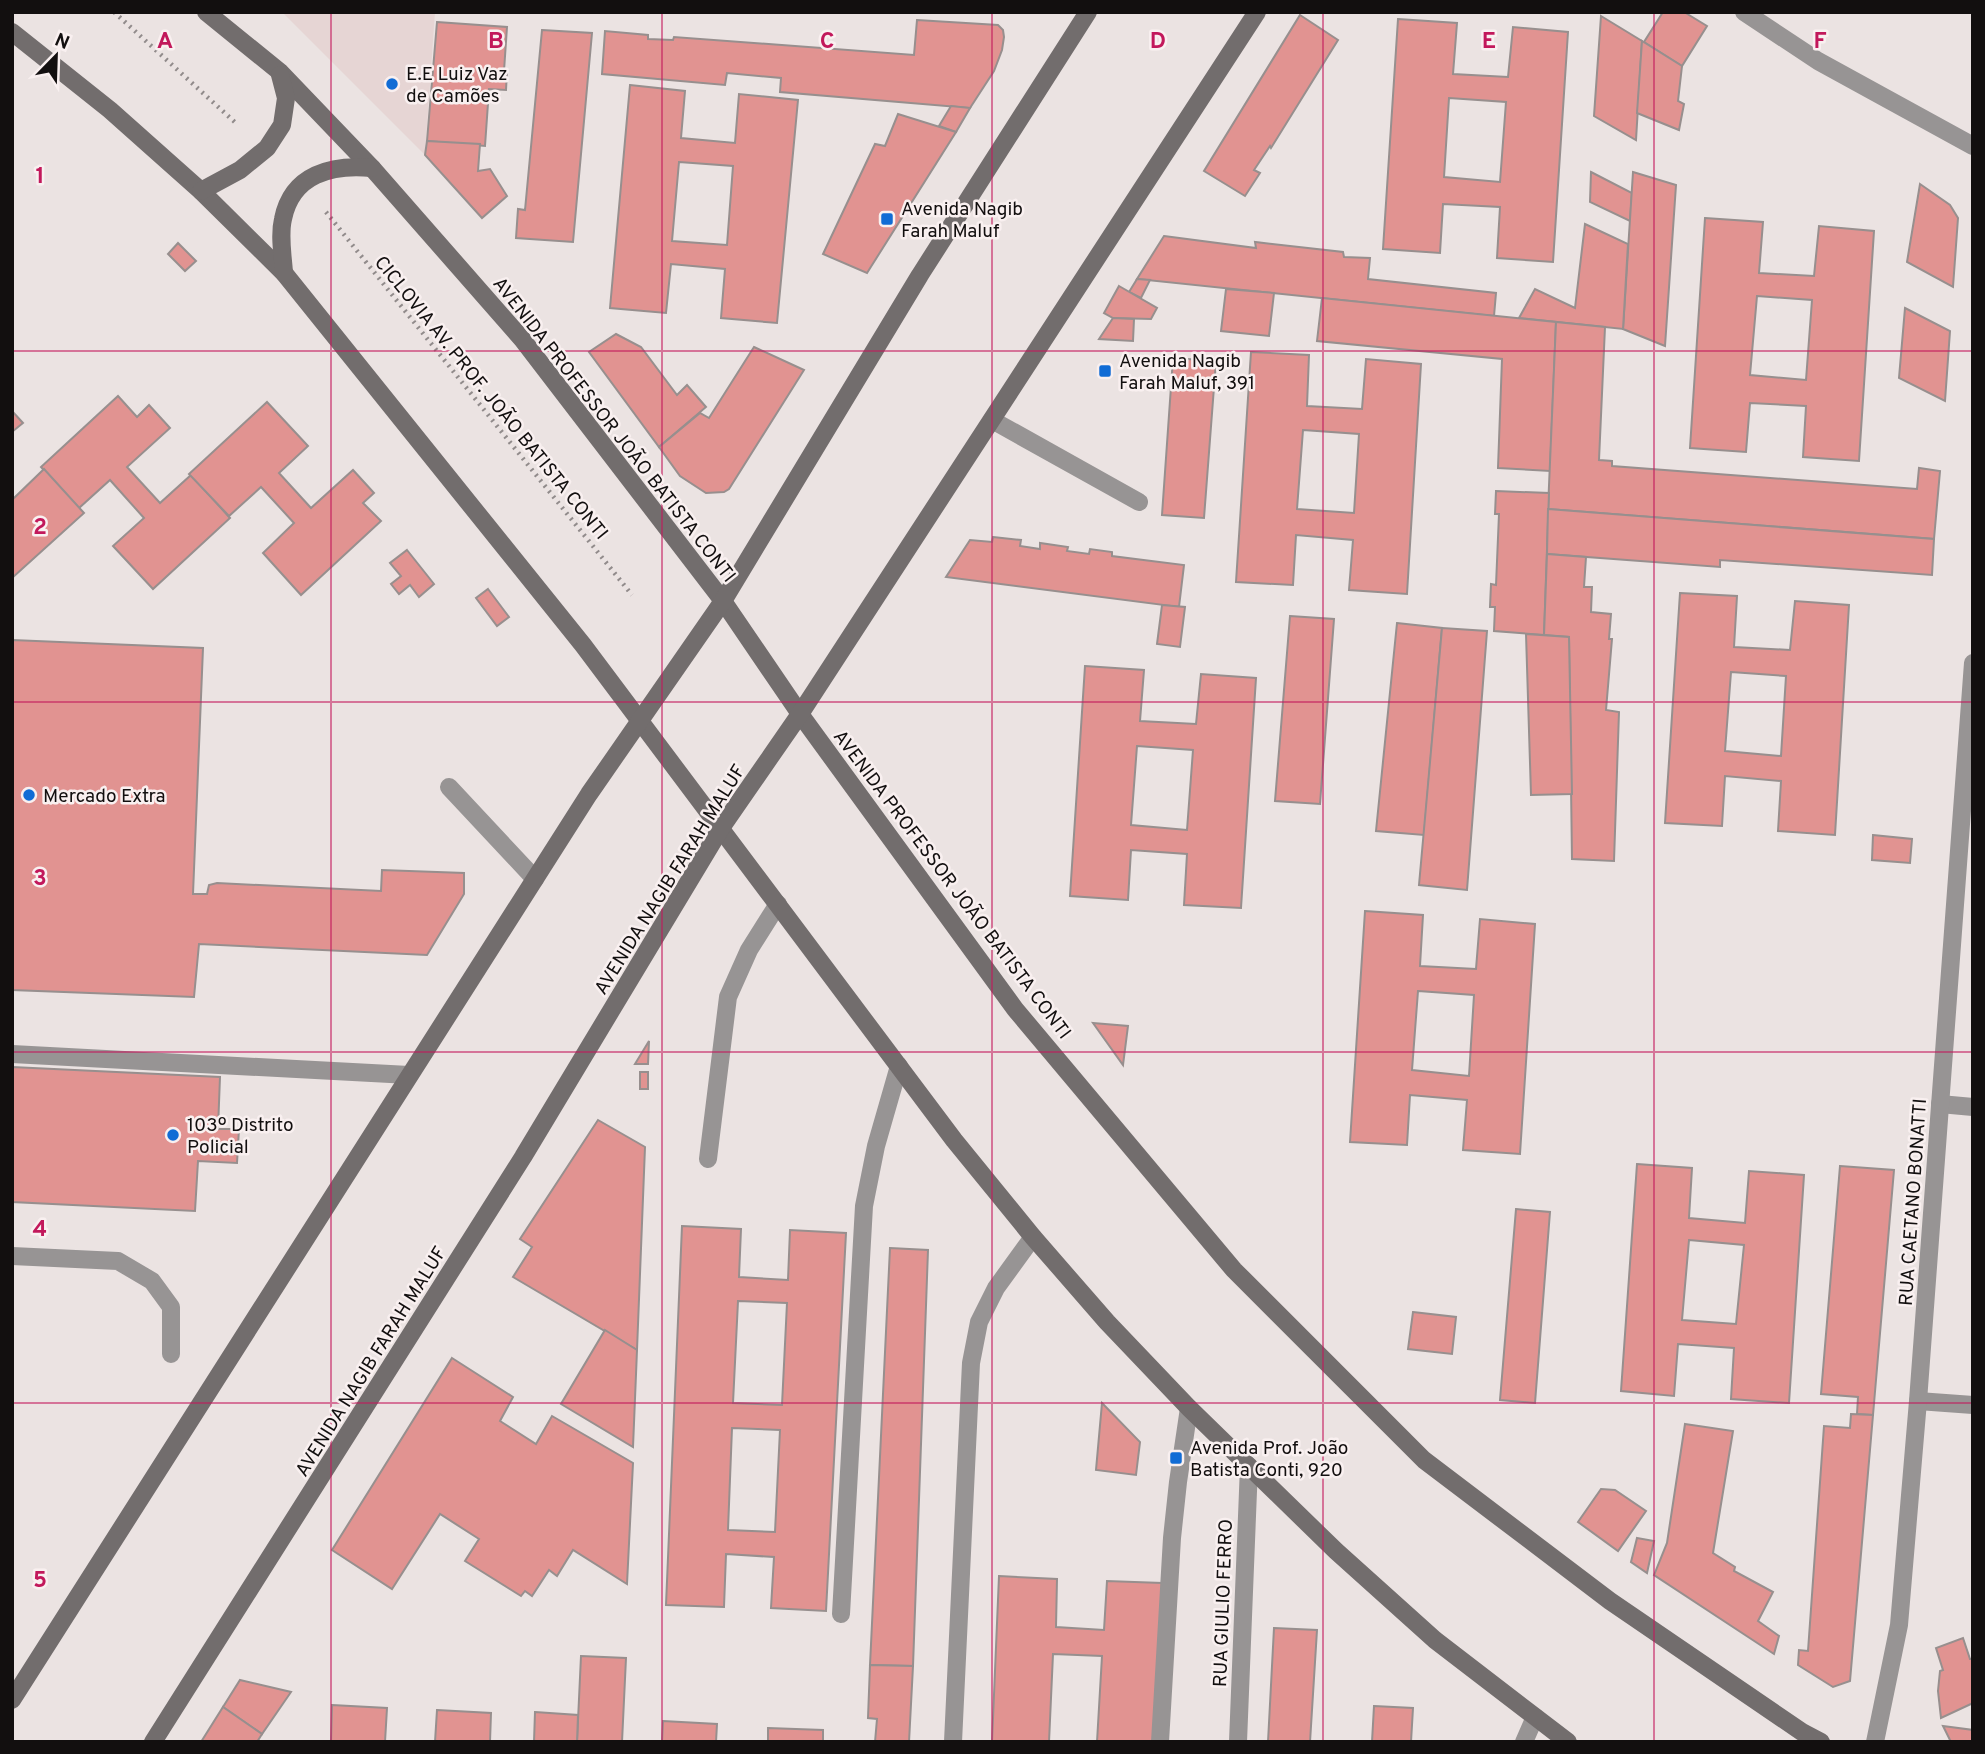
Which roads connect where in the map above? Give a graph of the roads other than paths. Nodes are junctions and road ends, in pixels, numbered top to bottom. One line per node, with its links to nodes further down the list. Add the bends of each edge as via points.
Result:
1 (206, 12): 6 (main road, AVENIDA PROFESSOR JOÃO BATISTA CONTI)
2 (1088, 12): 13 (main road, via 920,275)
3 (1256, 12): 11 (main road, AVENIDA NAGIB FARAH MALUF)
4 (1744, 12): 7 (street, via 1818,61)
5 (12, 32): 9 (main road)
6 (280, 72): 8 (main road, AVENIDA PROFESSOR JOÃO BATISTA CONTI); 9 (main road, via 286,98 282,125 267,148 240,170)
7 (1973, 146)
8 (372, 168): 10 (main road, via 330,169 308,179 291,197 283,219); 13 (main road, AVENIDA PROFESSOR JOÃO BATISTA CONTI, via 522,339)
9 (201, 191): 10 (main road)
10 (284, 273): 16 (main road)
11 (992, 420): 12 (street); 15 (main road, AVENIDA NAGIB FARAH MALUF)
12 (1139, 502)
13 (723, 601): 15 (main road, AVENIDA PROFESSOR JOÃO BATISTA CONTI); 16 (main road)
14 (1973, 663): 24 (street, RUA CAETANO BONATTI)
15 (800, 714): 18 (main road, AVENIDA NAGIB FARAH MALUF); 43 (main road, AVENIDA PROFESSOR JOÃO BATISTA CONTI, via 1015,1009 1244,1280 1424,1460 1610,1601)
16 (639, 720): 18 (main road); 19 (main road)
17 (449, 787): 19 (street)
18 (721, 828): 20 (main road); 37 (main road, AVENIDA NAGIB FARAH MALUF, via 523,1157)
19 (535, 879): 23 (main road)
20 (778, 904): 22 (main road); 26 (street, via 749,950 729,997)
21 (12, 1054): 23 (street)
22 (899, 1066): 27 (main road); 34 (street, via 864,1206)
23 (409, 1076): 35 (main road)
24 (1940, 1104): 25 (street); 30 (street, RUA CAETANO BONATTI)
25 (1973, 1107)
26 (708, 1159)
27 (1033, 1237): 32 (main road); 38 (street, via 996,1288 979,1322 971,1363)
28 (12, 1256): 29 (street, via 117,1261 152,1281 171,1307)
29 (171, 1354)
30 (1919, 1401): 31 (street); 44 (street, RUA CAETANO BONATTI, via 1899,1625)
31 (1973, 1405)
32 (1189, 1408): 33 (main road); 39 (street, via 1172,1538)
33 (1249, 1466): 36 (main road, via 1435,1640); 40 (street, RUA GIULIO FERRO)
34 (841, 1614)
35 (12, 1700)
36 (1535, 1717): 41 (street); 42 (main road)
37 (153, 1742)
38 (953, 1742)
39 (1160, 1742)
40 (1238, 1742)
41 (1524, 1742)
42 (1568, 1742)
43 (1821, 1742)
44 (1875, 1742)

